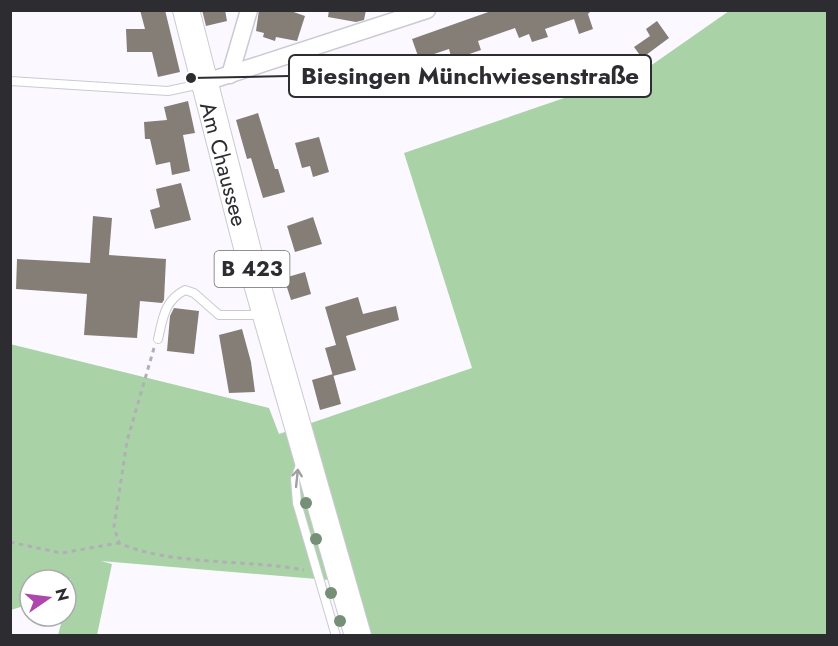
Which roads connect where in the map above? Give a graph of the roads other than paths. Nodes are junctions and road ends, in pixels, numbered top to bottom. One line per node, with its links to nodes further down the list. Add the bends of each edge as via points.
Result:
1 (186, 10): 6 (main road, Am Chaussee / B 423)
2 (249, 10): 4 (street)
3 (427, 10): 4 (street)
4 (230, 75): 6 (street)
5 (10, 81): 6 (lane, via 168,91)
6 (203, 84): 7 (main road, Am Chaussee / B 423)
7 (266, 316): 8 (lane, via 219,315 185,290 165,307); 9 (main road, Am Chaussee / B 423)
8 (158, 339)
9 (305, 454): 10 (lane, one-way to 9, via 297,503 295,479); 11 (main road, B 423)
10 (336, 636)
11 (358, 636)

